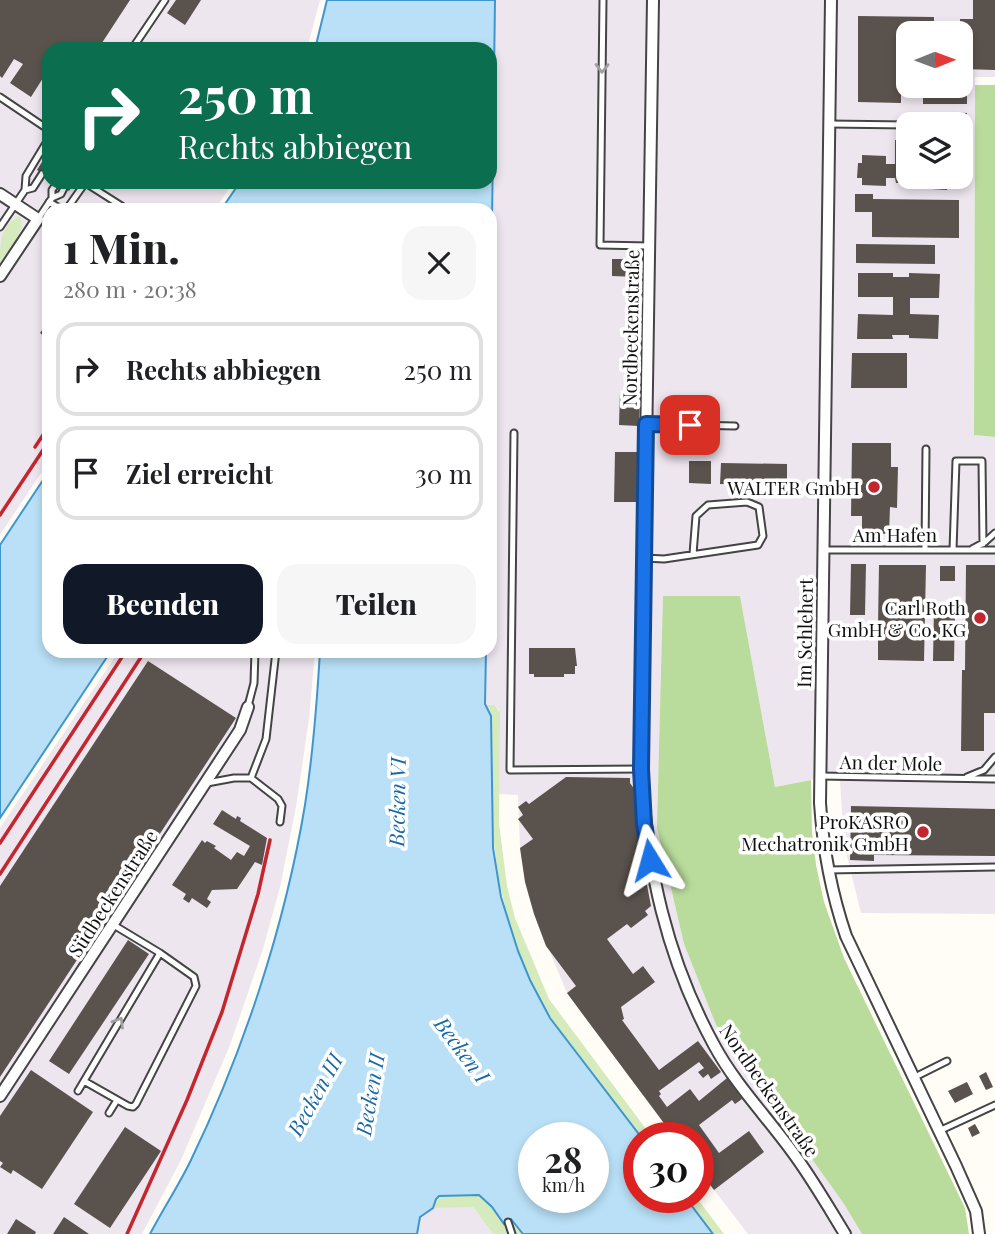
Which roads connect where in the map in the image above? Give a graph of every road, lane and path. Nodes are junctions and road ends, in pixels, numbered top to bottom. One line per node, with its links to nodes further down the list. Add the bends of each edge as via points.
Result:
1 (165, 0): 5 (lane)
2 (603, 0): 25 (lane, one-way to 25, via 600,245)
3 (653, 0): 25 (street, Nordbeckenstraße)
4 (831, 0): 7 (street, Im Schlehert)
5 (137, 42)
6 (0, 97): 9 (lane)
7 (829, 124): 8 (lane); 33 (street, Im Schlehert)
8 (896, 125)
9 (42, 126)
10 (42, 150): 15 (lane, via 26,176)
11 (42, 174): 15 (lane, via 33,188)
12 (53, 189): 17 (lane)
13 (64, 189): 17 (lane)
14 (95, 189): 21 (lane)
15 (25, 190): 18 (lane)
16 (0, 194): 18 (street)
17 (51, 200): 19 (lane); 20 (lane)
18 (16, 203): 23 (street); 24 (lane)
19 (49, 203)
20 (55, 203)
21 (117, 203)
22 (42, 213): 23 (lane)
23 (38, 219): 26 (street)
24 (0, 227)
25 (645, 246): 27 (street, Nordbeckenstraße)
26 (0, 276)
27 (646, 424): 28 (lane); 39 (street, Nordbeckenstraße)
28 (735, 426)
29 (514, 433): 44 (lane, via 510,770)
30 (926, 449): 34 (lane)
31 (995, 533): 32 (lane, Am Hafen)
32 (983, 544): 35 (lane, via 982,461 956,460); 36 (lane, Am Hafen)
33 (822, 550): 34 (lane, Am Hafen); 45 (street, Im Schlehert)
34 (925, 550): 35 (lane, Am Hafen)
35 (953, 550): 36 (lane, Am Hafen)
36 (968, 550): 37 (lane, Am Hafen)
37 (995, 550)
38 (693, 554): 38 (lane, via 758,545 763,536 759,508 747,502 708,505 696,516); 39 (lane)
39 (644, 558): 44 (street, Nordbeckenstraße)
40 (255, 658): 42 (lane)
41 (275, 658): 46 (lane, via 267,739)
42 (248, 707): 49 (street, Südbeckenstraße, via 240,730)
43 (995, 757): 47 (lane, An der Mole, via 984,769)
44 (641, 769): 66 (street, Nordbeckenstraße, via 644,824 656,895 697,1010 715,1048 796,1157)
45 (820, 776): 47 (lane, An der Mole); 52 (street, Im Schlehert)
46 (251, 778): 49 (lane); 50 (lane, via 278,799)
47 (961, 779): 48 (lane, An der Mole)
48 (995, 779)
49 (204, 784): 53 (street, Südbeckenstraße)
50 (280, 822)
51 (995, 867): 52 (lane)
52 (828, 870): 56 (street, Im Schlehert, via 846,936)
53 (113, 924): 54 (lane); 59 (street, Südbeckenstraße)
54 (160, 953): 57 (lane, one-way to 54); 60 (lane, via 194,977 197,986 136,1104 130,1107)
55 (947, 1061): 56 (lane)
56 (913, 1078): 63 (street, Im Schlehert)
57 (84, 1081): 58 (lane); 60 (lane)
58 (78, 1091)
59 (0, 1097)
60 (117, 1100): 62 (lane)
61 (995, 1105): 63 (lane)
62 (109, 1113)
63 (939, 1131): 67 (street, Im Schlehert, via 976,1211)
64 (508, 1222): 65 (lane)
65 (512, 1234)
66 (845, 1234)
67 (979, 1234)

